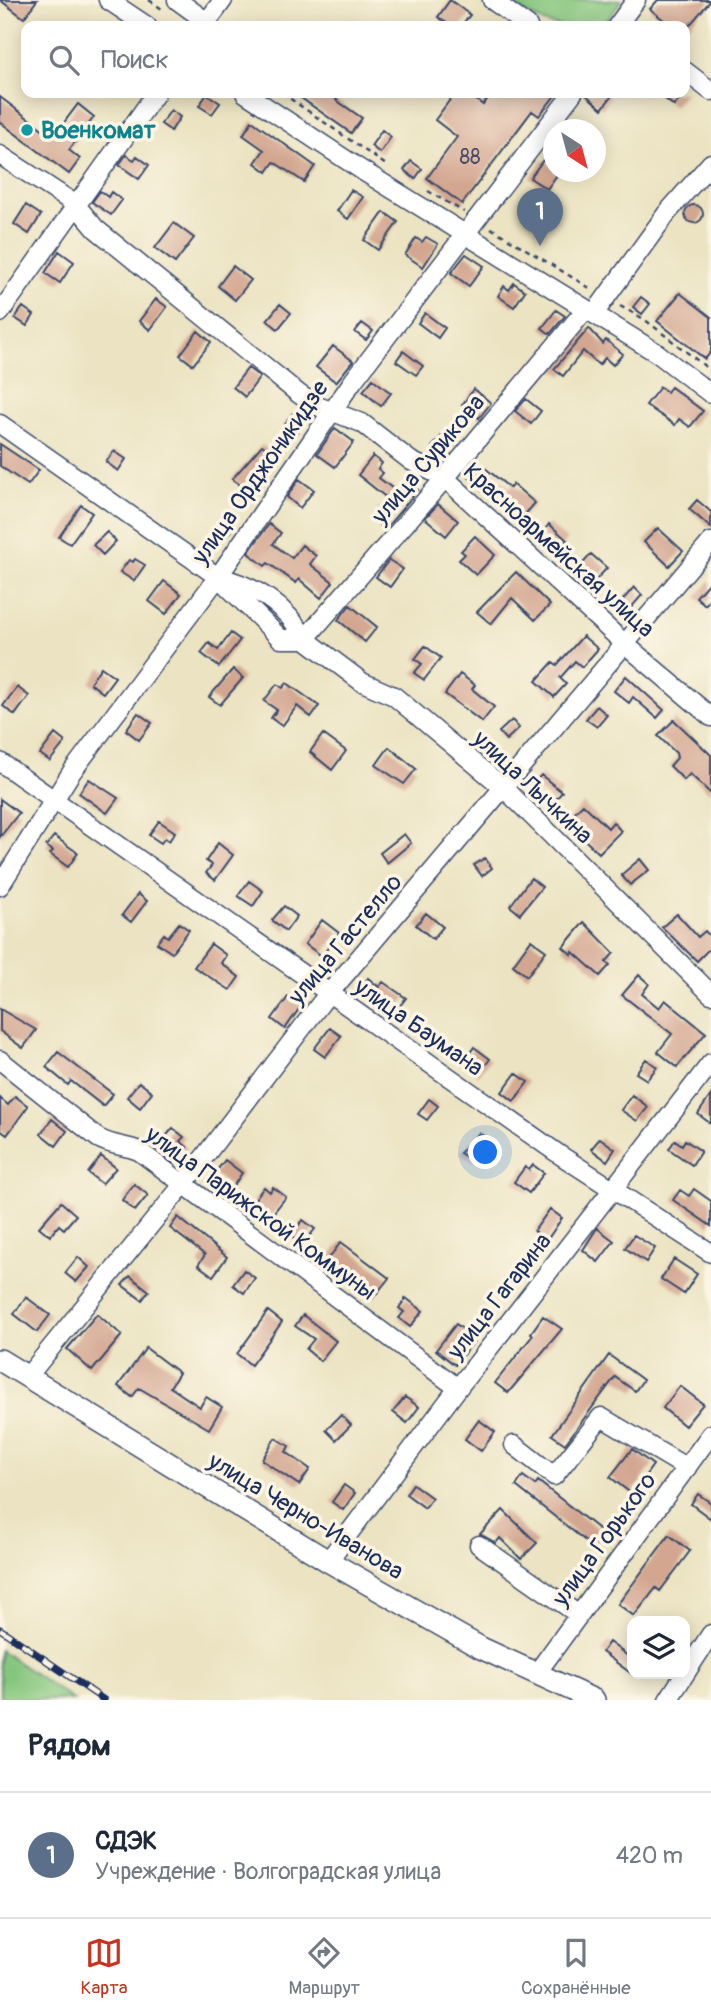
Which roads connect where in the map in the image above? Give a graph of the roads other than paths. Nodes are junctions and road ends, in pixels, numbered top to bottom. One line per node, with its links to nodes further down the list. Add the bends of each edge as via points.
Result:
1 (108, 0): 6 (street)
2 (177, 0): 7 (street)
3 (223, 0): 8 (street)
4 (492, 0): 9 (street)
5 (636, 0): 10 (street)
6 (139, 21)
7 (202, 21)
8 (208, 21)
9 (521, 21)
10 (621, 21)
11 (690, 75): 12 (street)
12 (711, 91)
13 (152, 98): 18 (street)
14 (253, 98): 19 (street, via 363,171)
15 (569, 98): 19 (street, улица Орджоникидзе)
16 (0, 155): 18 (street, Красноармейская улица)
17 (711, 163): 20 (street, улица Сурикова, via 667,213 606,298)
18 (75, 204): 21 (street); 23 (street, Красноармейская улица, via 96,229 299,394)
19 (471, 226): 20 (street); 23 (street, улица Орджоникидзе)
20 (590, 311): 22 (street); 25 (street, улица Сурикова)
21 (0, 313)
22 (711, 394)
23 (331, 411): 25 (street, Красноармейская улица, via 362,423 411,461); 27 (street, улица Орджоникидзе)
24 (0, 424): 27 (street, улица Лычкина)
25 (445, 478): 28 (street, улица Сурикова); 29 (street, Красноармейская улица)
26 (711, 542): 29 (street, улица Гастелло)
27 (218, 577): 28 (street, улица Лычкина, via 281,639); 33 (street, улица Орджоникидзе)
28 (305, 639): 32 (street, улица Лычкина, via 362,682 394,696)
29 (626, 645): 30 (street, Красноармейская улица); 32 (street, улица Гастелло)
30 (711, 717)
31 (0, 762): 33 (street, улица Баумана)
32 (505, 789): 35 (street, улица Гастелло); 36 (street, улица Лычкина)
33 (53, 801): 34 (street, улица Орджоникидзе); 35 (street, улица Баумана)
34 (0, 887)
35 (329, 994): 39 (street, улица Гастелло); 40 (street, улица Баумана)
36 (711, 994)
37 (0, 1060): 39 (street, улица Парижской Коммуны, via 98,1138 139,1151)
38 (711, 1063): 40 (street, улица Гагарина)
39 (182, 1186): 43 (street, улица Гастелло); 44 (street, улица Парижской Коммуны)
40 (615, 1189): 41 (street, улица Баумана); 44 (street, улица Гагарина)
41 (711, 1253)
42 (0, 1360): 43 (main road, улица Черно-Иванова)
43 (28, 1376): 49 (main road, улица Черно-Иванова)
44 (458, 1388): 49 (street, улица Гагарина)
45 (711, 1434): 47 (street, улица Горького)
46 (514, 1445): 47 (street, via 554,1476 601,1418)
47 (687, 1468): 50 (street, улица Горького)
48 (479, 1545): 50 (street)
49 (328, 1561): 52 (main road, улица Черно-Иванова)
50 (579, 1615): 52 (street, улица Горького)
51 (711, 1634): 54 (street)
52 (536, 1674): 53 (main road, улица Черно-Иванова)
53 (594, 1700)
54 (668, 1700)

